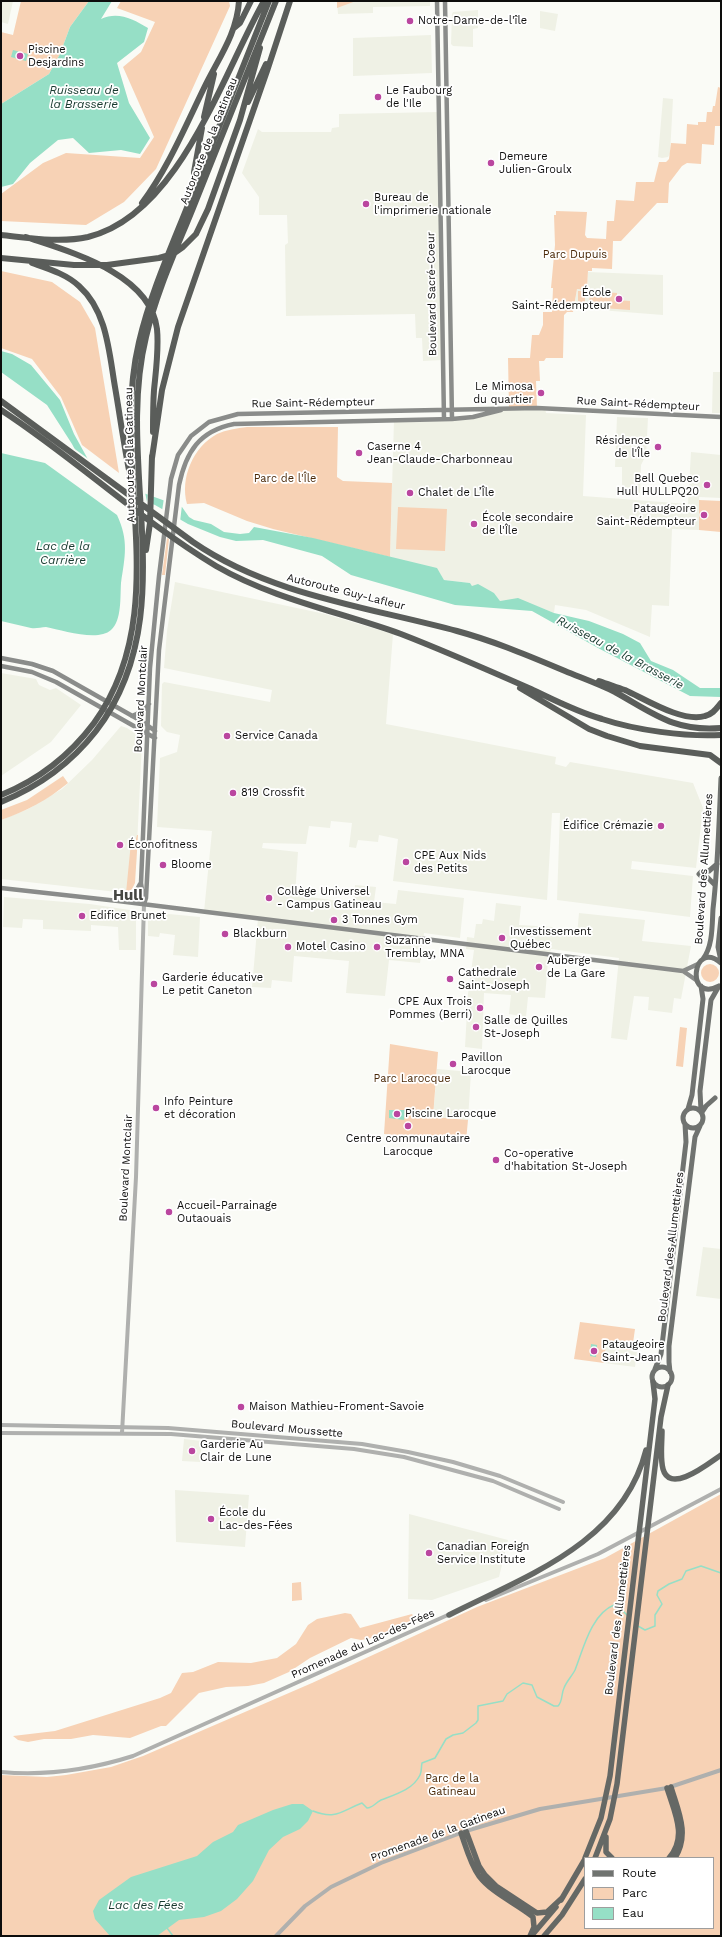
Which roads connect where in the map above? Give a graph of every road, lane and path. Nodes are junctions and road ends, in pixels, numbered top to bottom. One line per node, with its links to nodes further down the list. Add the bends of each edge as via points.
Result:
1 (239, 1): 10 (highway)
2 (251, 1): 10 (highway, via 240,23)
3 (264, 1): 15 (highway, via 186,151 153,197)
4 (269, 1): 14 (highway, Autoroute de la Gatineau)
5 (276, 1): 9 (highway, Autoroute de la Gatineau)
6 (290, 1): 11 (highway)
7 (437, 1): 23 (main road, Boulevard Sacré-Coeur)
8 (445, 1): 24 (main road, Boulevard Sacré-Coeur)
9 (267, 23): 13 (highway); 32 (highway, Autoroute de la Gatineau, via 148,328 137,394)
10 (234, 28): 12 (highway)
11 (274, 46): 13 (highway); 28 (highway, via 178,327 162,390)
12 (216, 66): 14 (highway, via 194,172); 15 (highway, via 161,174)
13 (240, 120): 19 (highway, via 208,209 196,234 183,248 165,257 120,264 78,265)
14 (194, 190): 29 (highway, Autoroute de la Gatineau, via 146,313 135,359 130,414)
15 (134, 214): 17 (highway, via 110,229 83,238 62,240)
16 (1, 235): 17 (highway)
17 (26, 237): 28 (highway, via 93,260 135,290 152,312 157,339)
18 (1, 258): 19 (highway)
19 (23, 260): 29 (highway, via 59,273 86,293 95,305 107,340)
20 (1, 401): 36 (highway, Autoroute Guy-Lafleur, via 188,539 245,572 274,584 470,635)
21 (507, 409): 24 (main road, Rue Saint-Rédempteur); 25 (main road, Rue Saint-Rédempteur, via 592,410); 27 (main road, Rue Saint-Rédempteur)
22 (1, 410): 35 (highway, Autoroute Guy-Lafleur, via 211,562 260,587 399,634)
23 (444, 410): 24 (main road, Rue Saint-Rédempteur); 26 (main road, Boulevard Sacré-Coeur); 30 (main road, Rue Saint-Rédempteur, via 238,414 220,418 202,427 184,445 173,470)
24 (452, 410): 27 (main road, Boulevard Sacré-Coeur)
25 (721, 417)
26 (444, 419): 27 (main road, Rue Saint-Rédempteur); 31 (main road, Rue Saint-Rédempteur, via 241,423 221,427 204,436 189,455 182,470)
27 (452, 419)
28 (152, 458): 32 (highway, via 150,513)
29 (134, 492): 49 (highway, Autoroute de la Gatineau, via 137,568 135,613 128,650 117,682 98,718 73,747 40,775)
30 (169, 496): 38 (main road, Boulevard Montclair, via 151,654)
31 (178, 499): 43 (main road, Boulevard Montclair, via 160,650)
32 (143, 567): 50 (highway, Autoroute de la Gatineau, via 141,613 135,650 124,683 109,711 92,736 63,765 37,784)
33 (1, 658): 41 (main road, via 45,668)
34 (1, 666): 45 (main road, via 48,678)
35 (488, 670): 44 (highway, Autoroute Guy-Lafleur, via 608,721 650,729); 47 (highway, via 603,735 640,746 709,755)
36 (567, 671): 39 (highway, via 617,687 684,716 698,718); 44 (highway, Autoroute Guy-Lafleur, via 613,692 663,720)
37 (721, 703): 39 (highway)
38 (149, 704): 41 (main road); 42 (main road, Boulevard Montclair)
39 (714, 712): 40 (highway)
40 (721, 713)
41 (132, 716): 42 (main road)
42 (148, 726): 43 (main road); 45 (main road, Boulevard Montclair)
43 (155, 731): 46 (main road, Boulevard Montclair)
44 (719, 731)
45 (148, 734): 46 (main road); 52 (main road, Boulevard Montclair)
46 (155, 738): 56 (main road, Boulevard Montclair, via 149,866)
47 (721, 763)
48 (721, 778): 51 (main road, Boulevard des Allumettières)
49 (1, 795)
50 (1, 802)
51 (717, 864): 53 (main road, Boulevard des Allumettières); 53 (main road, via 709,871 699,874 709,878)
52 (141, 883): 55 (main road, via 134,895); 56 (main road, Boulevard Montclair)
53 (716, 885): 58 (main road, Boulevard des Allumettières, via 709,946)
54 (1, 888): 55 (main road)
55 (118, 901): 56 (main road)
56 (144, 904): 61 (main road); 76 (street, Boulevard Montclair, via 136,1177)
57 (721, 918): 59 (main road, Boulevard des Allumettières, via 718,947)
58 (703, 960): 59 (main road, via 713,958); 60 (main road)
59 (721, 962)
60 (698, 964): 61 (main road); 62 (main road)
61 (683, 971): 62 (main road)
62 (696, 980): 64 (main road)
63 (720, 985): 64 (main road, via 711,988); 67 (main road, via 712,1000 700,1091)
64 (701, 986): 66 (main road, via 703,999 692,1095)
65 (715, 1098): 67 (main road)
66 (688, 1108): 67 (main road, via 696,1107); 68 (main road, via 683,1115)
67 (702, 1111): 69 (main road, via 704,1118)
68 (685, 1124): 69 (main road, via 692,1128); 70 (main road, Boulevard des Allumettières, via 686,1142 676,1233 661,1354)
69 (700, 1126): 71 (main road, Boulevard des Allumettières, via 695,1137 681,1246 669,1346)
70 (656, 1369): 71 (main road, via 665,1367); 72 (main road, via 652,1374)
71 (670, 1372): 73 (main road, via 671,1380)
72 (653, 1382): 73 (main road, via 660,1386); 77 (highway, Boulevard des Allumettières, via 655,1399)
73 (668, 1385): 74 (highway, Boulevard des Allumettières)
74 (662, 1408): 80 (highway, via 663,1467 669,1478 683,1479); 88 (highway, Boulevard des Allumettières, via 617,1784)
75 (1, 1425): 76 (street, Boulevard Moussette)
76 (123, 1426): 79 (street, Boulevard Montclair); 82 (street, Boulevard Moussette, via 313,1439 404,1451 449,1460 500,1476)
77 (652, 1426): 84 (highway, via 642,1463 631,1488 618,1509 598,1529 546,1568); 90 (highway, Boulevard des Allumettières, via 606,1798)
78 (1, 1433): 79 (street, Boulevard Moussette)
79 (122, 1433): 83 (street, Boulevard Moussette, via 309,1444 404,1456 493,1481)
80 (721, 1455)
81 (721, 1489): 84 (street, Promenade du Lac-des-Fées, via 598,1554)
82 (563, 1502)
83 (559, 1509)
84 (449, 1614): 86 (street, Promenade du Lac-des-Fées, via 133,1756 74,1771 46,1774)
85 (721, 1770): 87 (street, Promenade de la Gatineau)
86 (1, 1772)
87 (669, 1787): 89 (street, Promenade de la Gatineau, via 524,1812); 93 (highway, via 679,1831 676,1847); 94 (highway, via 683,1829 682,1844)
88 (608, 1826): 91 (highway, Boulevard des Allumettières); 92 (highway, via 605,1848)
89 (463, 1832): 97 (highway, via 479,1866 496,1886 537,1912 546,1912); 98 (street, Promenade de la Gatineau, via 381,1863 331,1887 311,1900); 99 (highway, via 474,1866 482,1879 490,1888 533,1917 534,1927)
90 (585, 1857)
91 (595, 1857)
92 (610, 1857)
93 (671, 1857)
94 (676, 1857)
95 (584, 1860): 97 (highway, Boulevard des Allumettières)
96 (584, 1881): 100 (highway, via 562,1915)
97 (562, 1898): 99 (highway, Boulevard des Allumettières)
98 (276, 1936)
99 (531, 1936)
100 (544, 1936)

